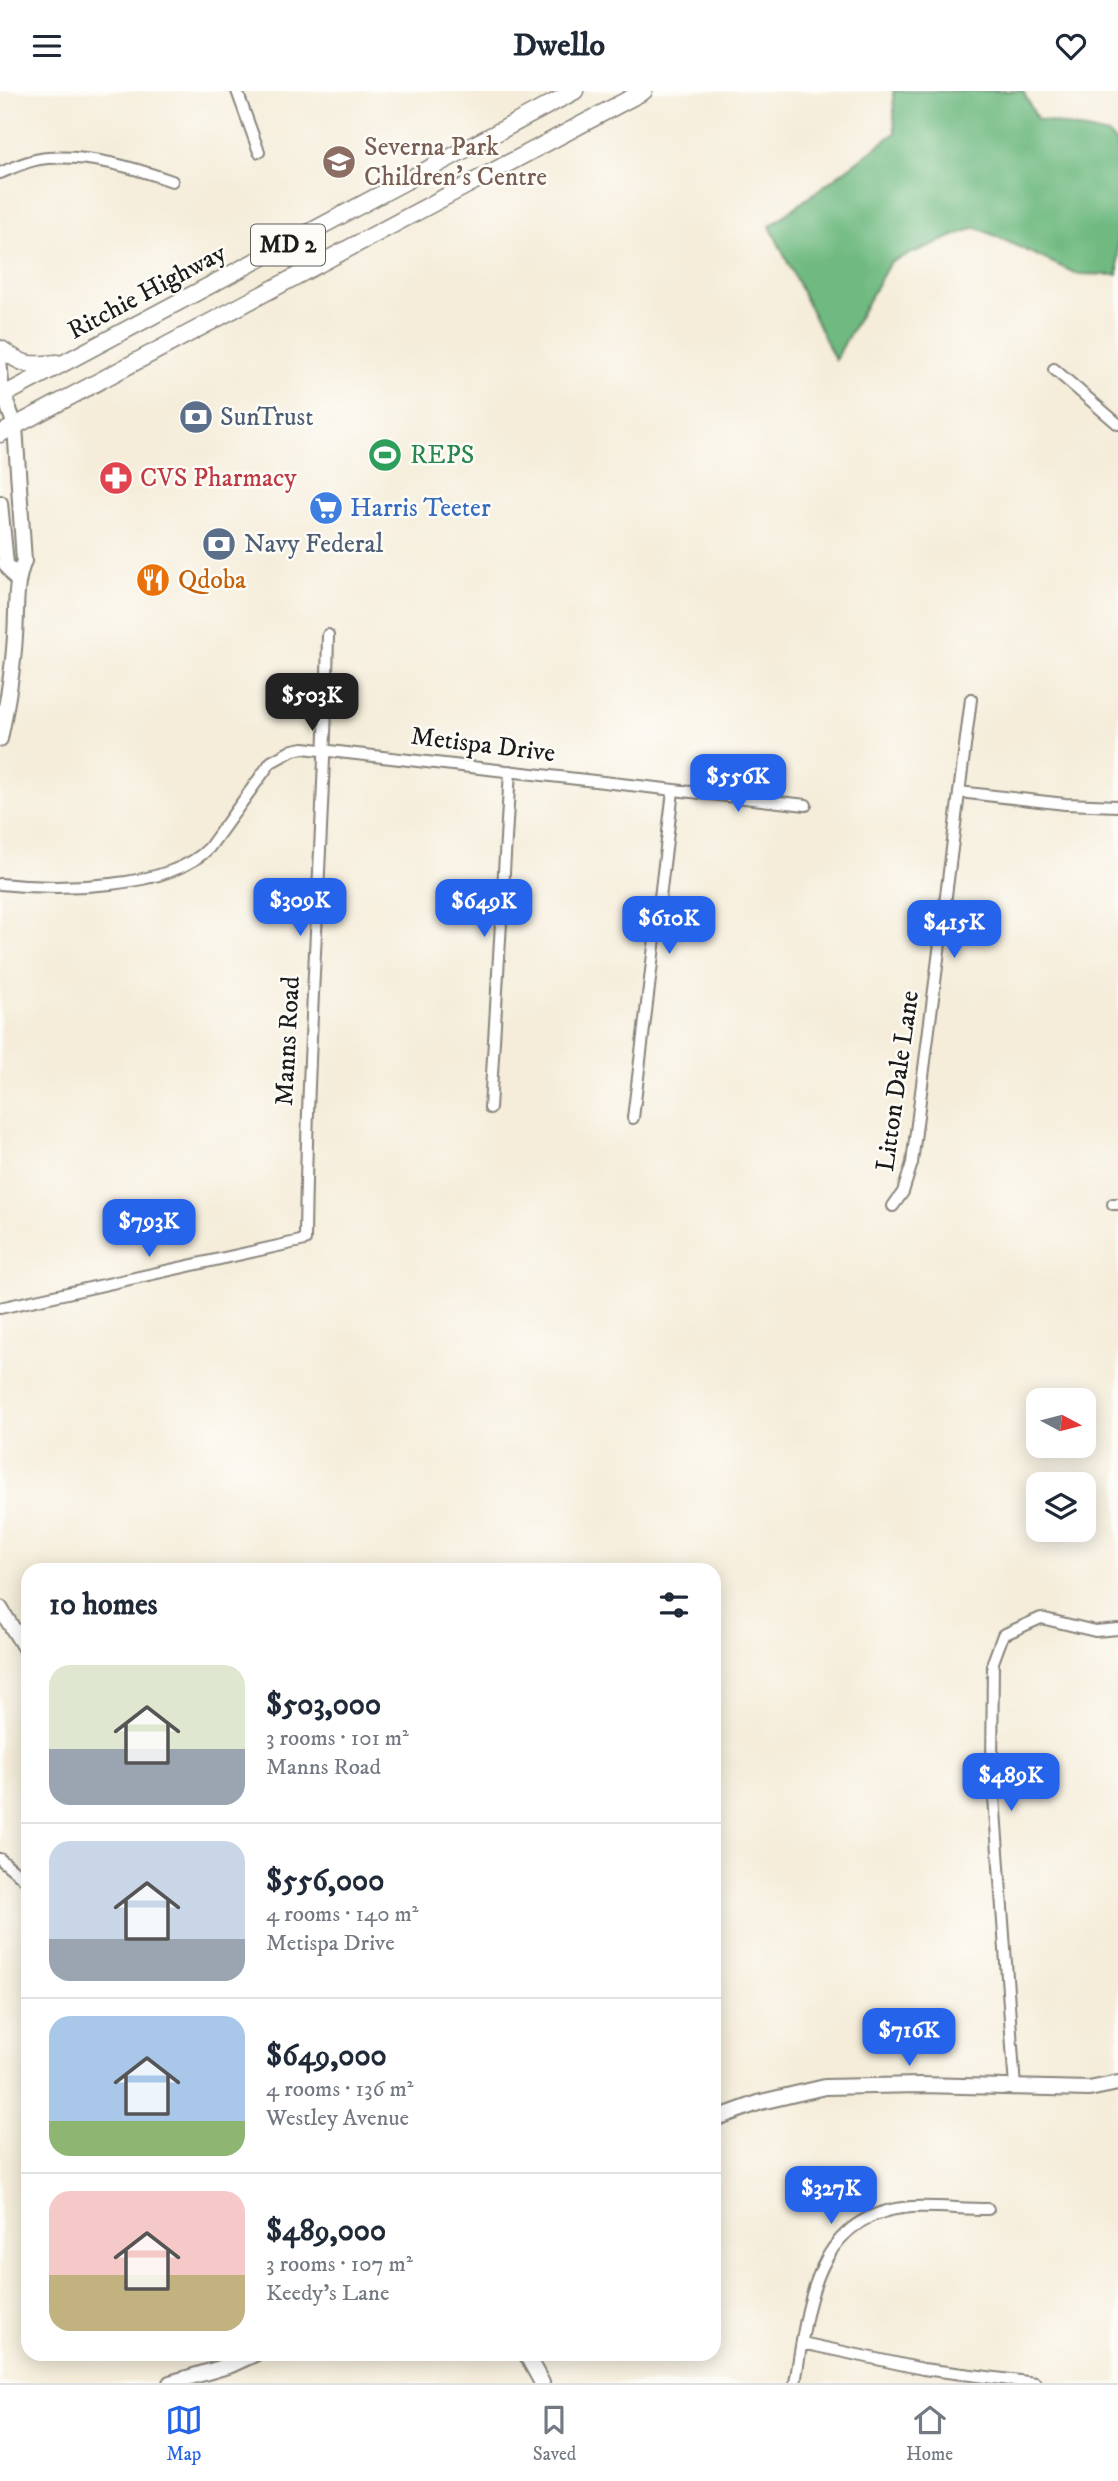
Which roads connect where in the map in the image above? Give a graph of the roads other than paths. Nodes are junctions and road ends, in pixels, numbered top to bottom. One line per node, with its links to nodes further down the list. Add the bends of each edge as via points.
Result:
1 (237, 91): 4 (street)
2 (575, 91): 8 (highway, Ritchie Highway / MD 2)
3 (644, 91): 12 (highway, MD 2)
4 (260, 152)
5 (0, 173): 6 (street, via 46,158 80,159 128,166)
6 (172, 181)
7 (0, 347): 8 (highway, via 20,363); 10 (street)
8 (67, 362): 10 (highway, Ritchie Highway / MD 2)
9 (1054, 369): 11 (street)
10 (1, 401): 12 (main road)
11 (1118, 423)
12 (15, 426): 13 (highway, MD 2); 15 (main road, via 24,561)
13 (0, 434)
14 (0, 503): 15 (main road, via 6,564)
15 (16, 579): 18 (main road, via 15,642)
16 (328, 635): 19 (street, Manns Road)
17 (971, 699): 22 (street, Litton Dale Lane)
18 (0, 739)
19 (326, 750): 20 (street, Metispa Drive); 25 (street, Metispa Drive, via 293,750 271,762 209,848 188,865 114,883); 29 (street, Manns Road, via 306,1116 304,1240)
20 (510, 771): 21 (street, Metispa Drive); 26 (street)
21 (673, 791): 23 (street, Metispa Drive); 27 (street)
22 (959, 792): 24 (street); 28 (street, Litton Dale Lane, via 912,1163)
23 (806, 805)
24 (1118, 806)
25 (0, 884)
26 (490, 1108)
27 (633, 1118)
28 (893, 1206)
29 (0, 1308)
30 (0, 1608): 32 (main road)
31 (1118, 1629): 36 (street, via 1095,1631 1041,1618 1003,1635 993,1662 992,1769)
32 (21, 1642)
33 (0, 1859): 34 (street)
34 (21, 1876)
35 (1118, 2083): 36 (main road, via 1089,2089)
36 (1014, 2088): 37 (main road, via 825,2087)
37 (721, 2116)
38 (988, 2209): 39 (street, via 911,2207 873,2217 854,2228 835,2244 818,2273)
39 (802, 2343): 45 (street); 46 (street, via 923,2369)
40 (239, 2361): 42 (main road)
41 (530, 2361): 44 (main road)
42 (198, 2379): 43 (main road)
43 (170, 2383)
44 (542, 2383)
45 (794, 2383)
46 (1035, 2383)

